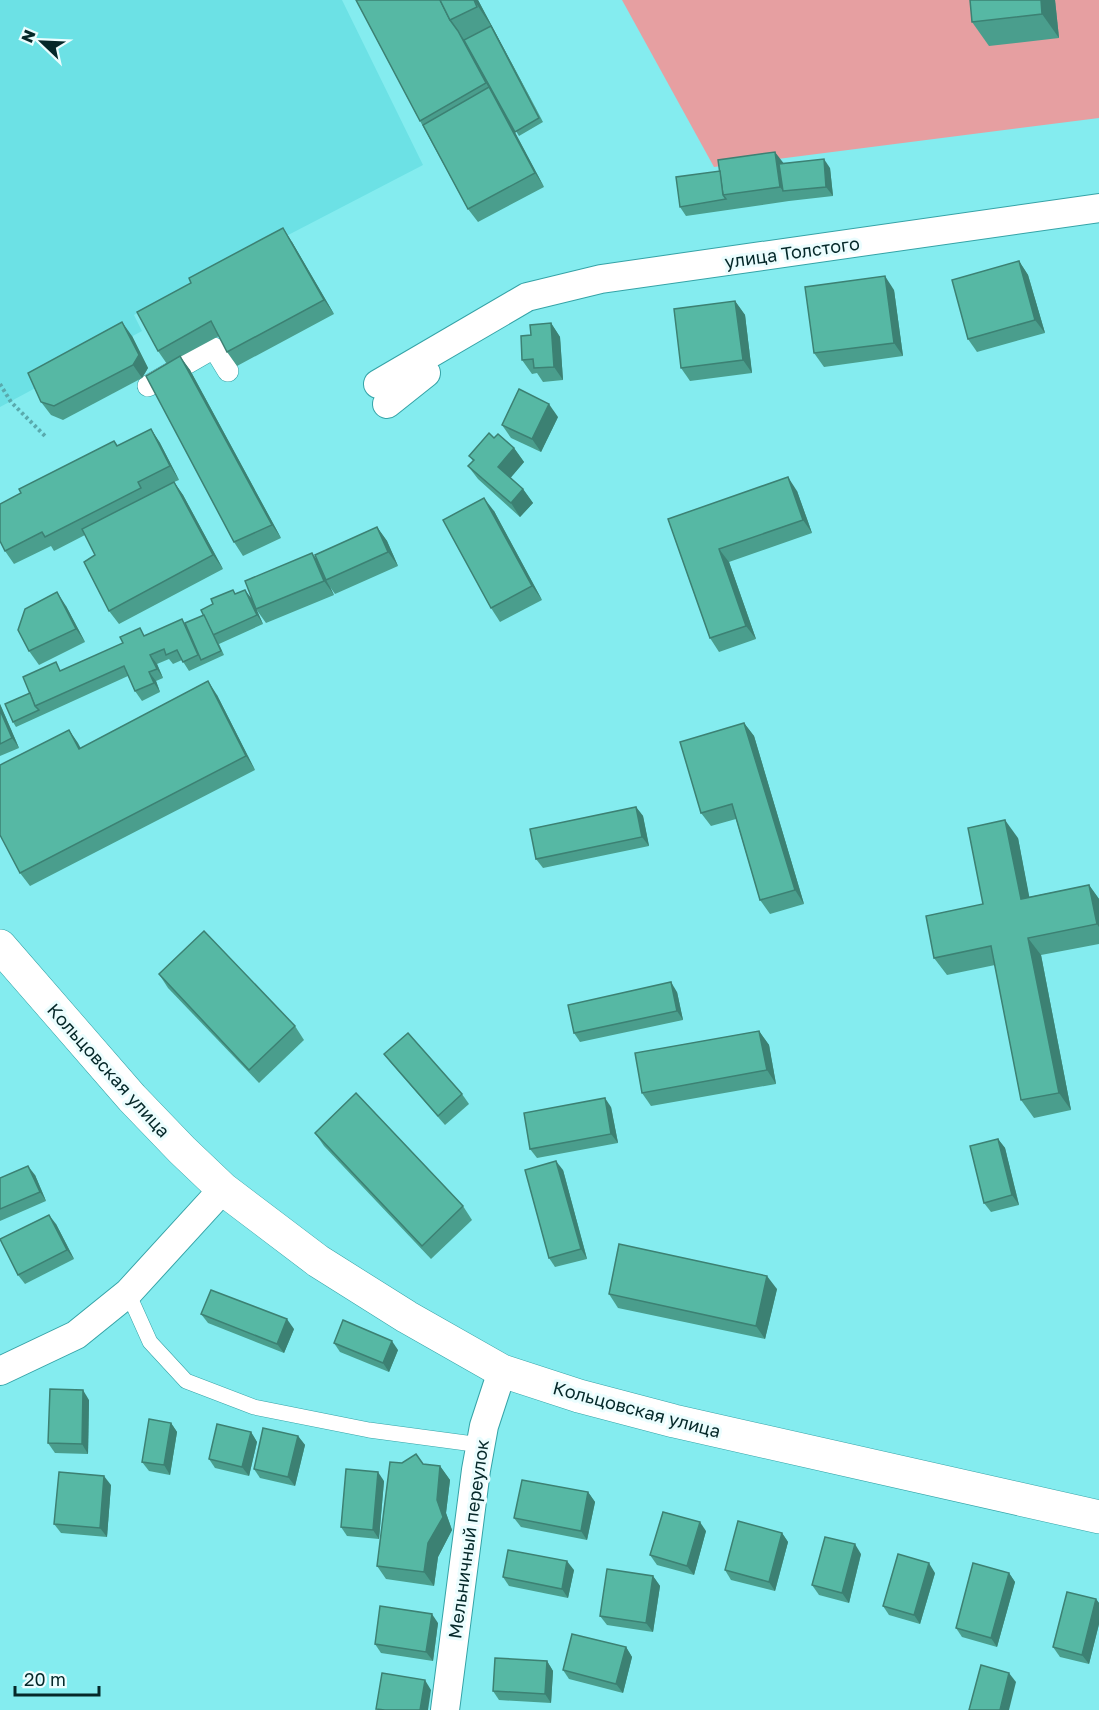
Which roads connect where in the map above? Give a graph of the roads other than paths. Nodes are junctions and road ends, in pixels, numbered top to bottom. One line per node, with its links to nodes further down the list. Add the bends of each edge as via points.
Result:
1 (1099, 208): 4 (street, улица Толстого, via 601,279 527,297)
2 (228, 371): 3 (street, via 214,348)
3 (148, 386)
4 (383, 394)
5 (0, 946): 6 (main road, Кольцовская улица, via 132,1098)
6 (224, 1189): 7 (street); 9 (main road, Кольцовская улица, via 318,1261)
7 (128, 1293): 8 (street, via 76,1335); 10 (lane, via 150,1342 186,1381 254,1407 369,1430)
8 (0, 1371)
9 (502, 1371): 10 (street, Мельничный переулок); 11 (main road, Кольцовская улица, via 674,1421)
10 (480, 1445): 12 (street, Мельничный переулок)
11 (1099, 1517)
12 (445, 1710)

